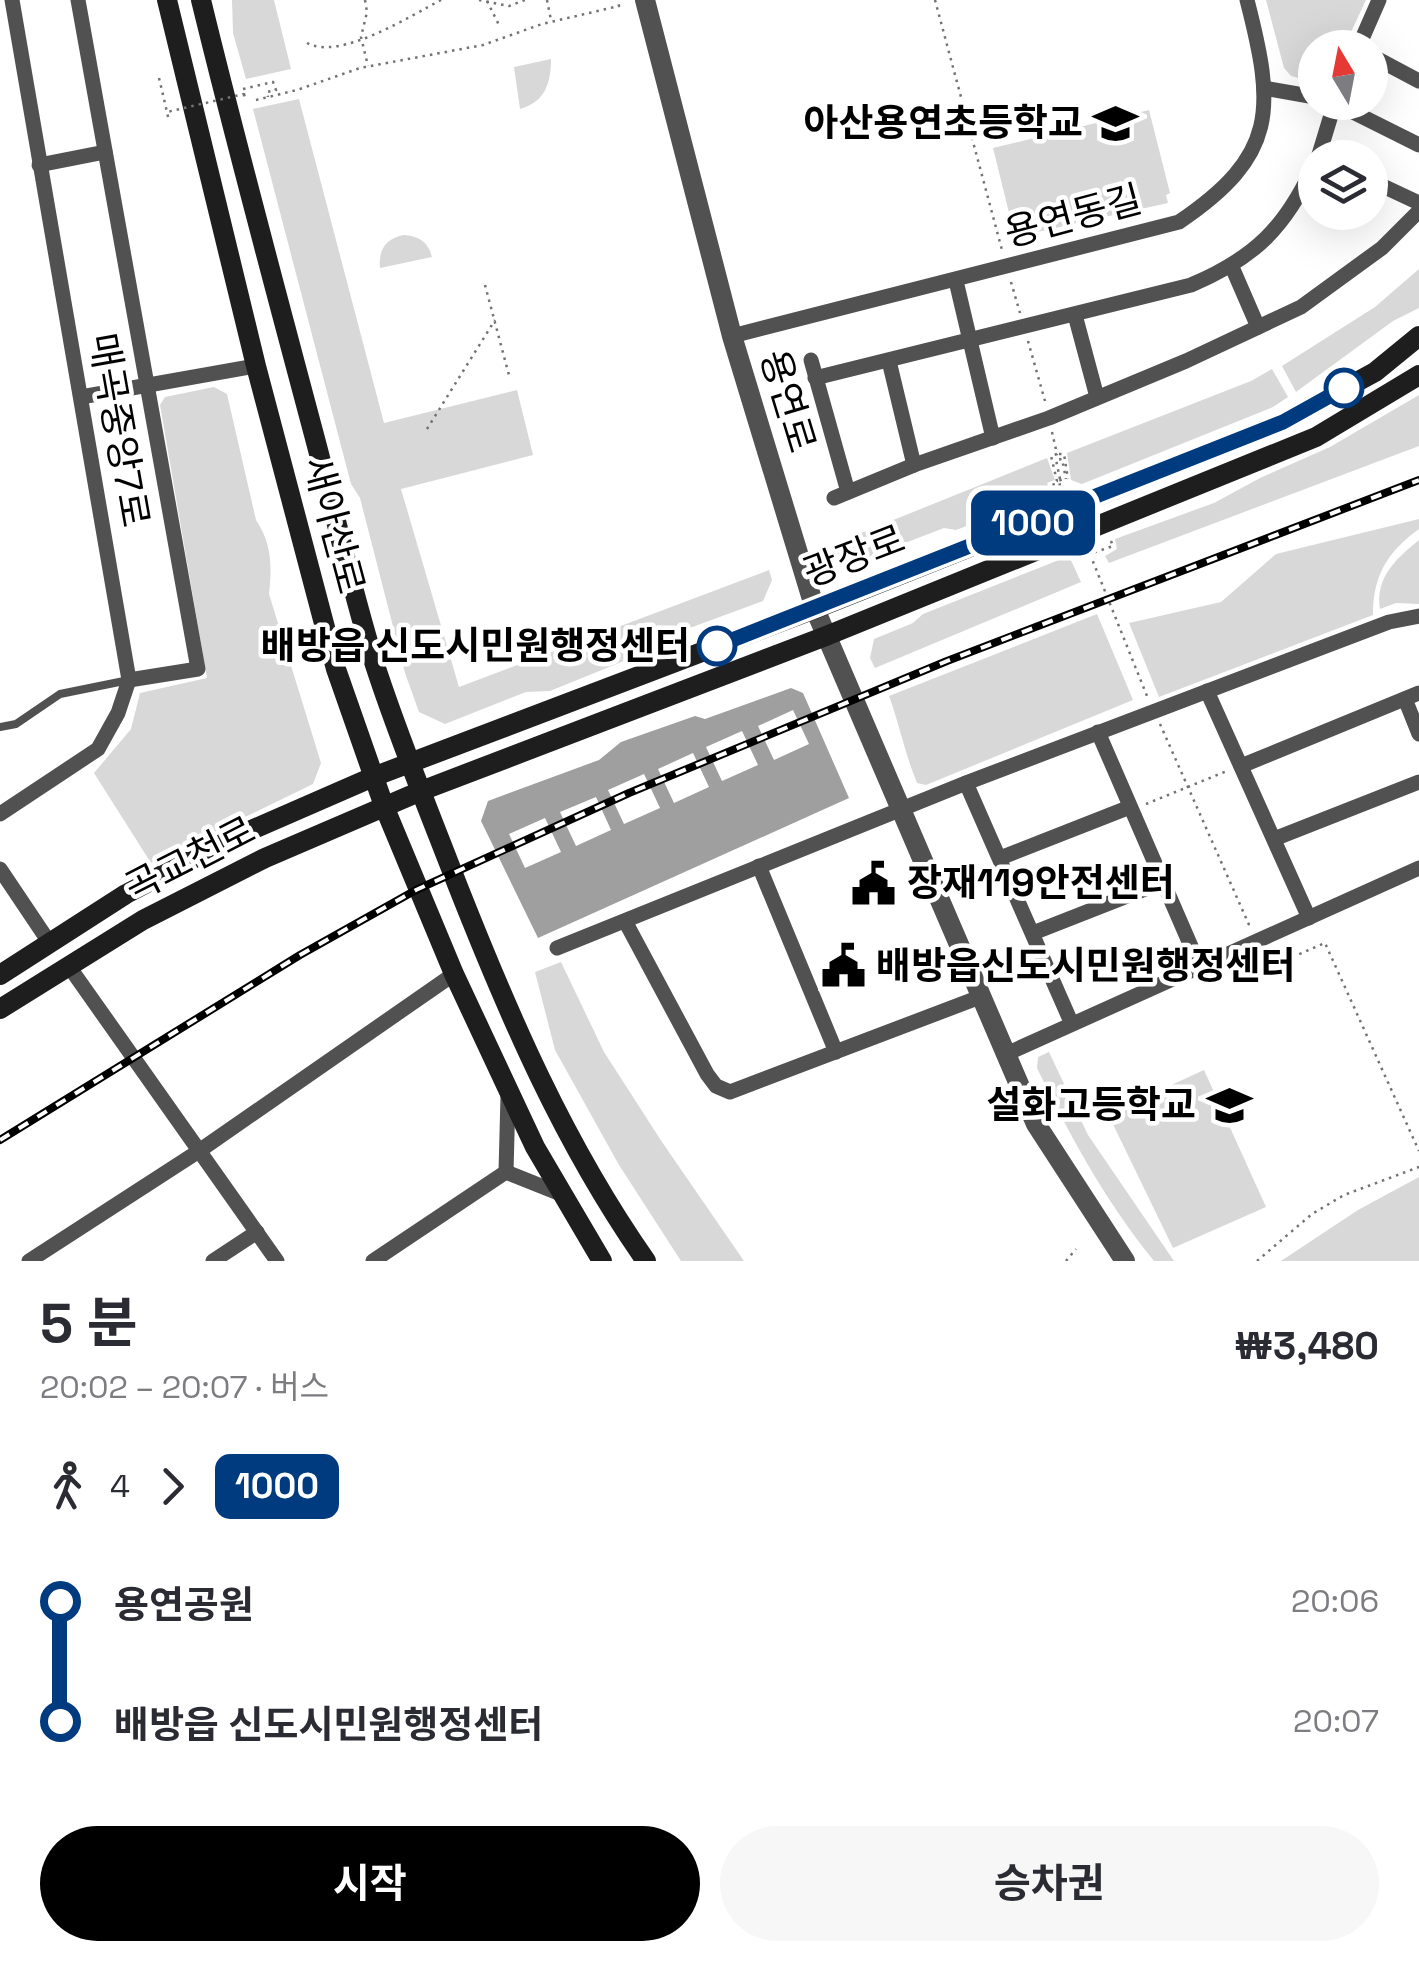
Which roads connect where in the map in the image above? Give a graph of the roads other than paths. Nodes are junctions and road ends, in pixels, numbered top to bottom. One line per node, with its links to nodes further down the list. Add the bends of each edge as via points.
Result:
1 (12, 0): 16 (street, 매곡중앙7로)
2 (78, 0): 15 (street)
3 (167, 0): 30 (main road, 새아산로)
4 (201, 0): 47 (main road, via 374,662)
5 (645, 0): 25 (street, 용연로)
6 (1247, 0): 11 (street, 용연동길)
7 (1379, 0): 8 (street)
8 (1366, 30)
9 (1388, 65): 10 (street)
10 (1419, 81)
11 (1264, 88): 12 (street); 22 (street, 용연동길, via 1256,142 1237,176 1179,222)
12 (1298, 94)
13 (1368, 120): 14 (street)
14 (1419, 145)
15 (105, 152): 16 (street); 33 (street)
16 (40, 165): 34 (street, 매곡중앙7로)
17 (1388, 188): 19 (street)
18 (1298, 198): 21 (street, via 1283,221)
19 (1419, 203)
20 (1419, 211): 24 (street, via 1337,282)
21 (1232, 267): 23 (street); 24 (street)
22 (956, 281): 25 (street, 용연동길); 27 (street)
23 (1075, 315): 27 (street); 35 (street)
24 (1258, 327): 35 (street)
25 (732, 336): 38 (street, 용연로)
26 (1419, 336): 38 (main road, 광장로, via 1375,372 1283,422)
27 (971, 341): 29 (street); 36 (street)
28 (811, 360): 32 (street)
29 (889, 360): 32 (street); 37 (street)
30 (256, 366): 33 (street); 49 (main road, 새아산로, via 336,669)
31 (1419, 375): 40 (main road, 광장로, via 1316,437)
32 (816, 378): 37 (street, via 841,495)
33 (147, 384): 34 (street); 41 (street, via 198,669)
34 (81, 397): 41 (street, 매곡중앙7로)
35 (1098, 397): 36 (street)
36 (993, 438): 37 (street)
37 (914, 465)
38 (815, 609): 40 (street, 용연로); 47 (main road, 광장로)
39 (1419, 616): 42 (street)
40 (826, 636): 52 (main road, 광장로); 55 (street, 용연로)
41 (129, 680): 44 (lane, via 60,694 16,724); 56 (street, via 98,748)
42 (1207, 691): 45 (street); 48 (street)
43 (1412, 696): 46 (street); 48 (street)
44 (0, 727)
45 (1098, 732): 51 (street); 54 (street)
46 (1419, 734)
47 (410, 763): 49 (main road, 곡교천로); 52 (main road)
48 (1235, 768): 57 (street)
49 (373, 778): 53 (main road, 새아산로); 66 (main road, 곡교천로, via 176,865)
50 (1419, 782): 57 (street)
51 (966, 783): 55 (street); 58 (street)
52 (421, 791): 53 (main road, 곡교천로); 87 (main road, via 539,1078 571,1143)
53 (384, 806): 68 (main road, 곡교천로, via 201,888); 70 (main road, 새아산로)
54 (1138, 806): 58 (street); 62 (street)
55 (902, 810): 59 (street); 72 (street, 용연로)
56 (0, 814)
57 (1274, 838): 63 (street)
58 (1000, 858): 65 (street)
59 (760, 866): 64 (street); 75 (street)
60 (1419, 868): 63 (street)
61 (0, 869): 66 (street)
62 (1163, 882): 65 (street); 69 (street)
63 (1309, 918): 69 (street)
64 (626, 921): 67 (street); 75 (street, via 716,1086 730,1092)
65 (1034, 933): 74 (street)
66 (49, 942): 71 (main road, 곡교천로)
67 (557, 948)
68 (68, 965): 73 (main road, 곡교천로); 78 (street)
69 (1200, 967): 74 (street)
70 (454, 974): 77 (main road, 새아산로); 78 (street)
71 (0, 975)
72 (980, 997): 75 (street); 76 (street, 용연로)
73 (0, 1009)
74 (1071, 1022): 76 (street)
75 (836, 1052)
76 (1004, 1055): 88 (street, 용연로, via 1036,1124)
77 (508, 1093): 79 (street); 80 (main road, 새아산로)
78 (199, 1150): 81 (street); 82 (street)
79 (506, 1172): 80 (street); 85 (street)
80 (562, 1194): 86 (main road, 새아산로)
81 (257, 1232): 83 (street); 84 (street)
82 (29, 1261)
83 (213, 1261)
84 (277, 1261)
85 (373, 1261)
86 (602, 1261)
87 (646, 1261)
88 (1125, 1261)

